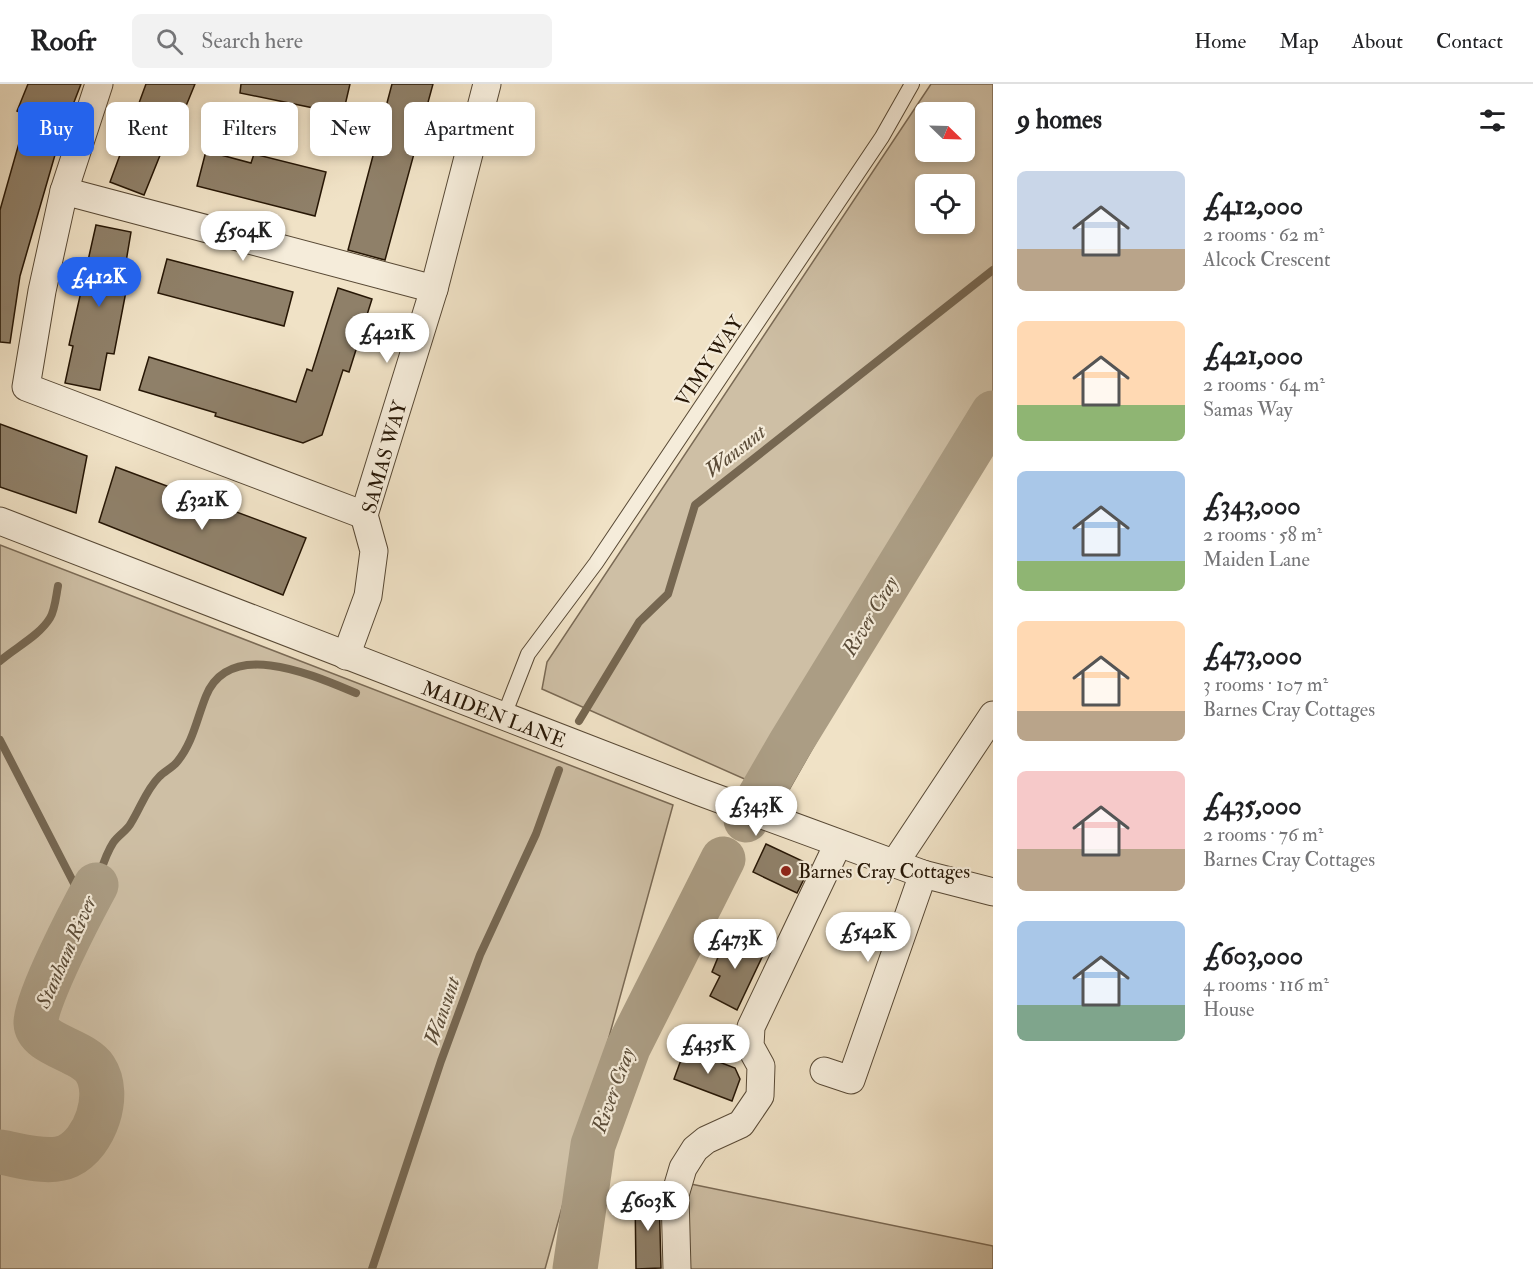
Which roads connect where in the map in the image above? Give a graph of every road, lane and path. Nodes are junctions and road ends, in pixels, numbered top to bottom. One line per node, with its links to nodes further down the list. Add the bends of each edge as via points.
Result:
1 (99, 84): 4 (street)
2 (487, 84): 5 (street, SAMAS WAY)
3 (912, 84): 10 (lane, VIMY WAY, via 882,138 603,553 528,654)
4 (64, 190): 5 (street); 6 (street, via 26,387)
5 (434, 289): 6 (street, SAMAS WAY)
6 (364, 515): 8 (street, SAMAS WAY, via 374,551 368,596)
7 (0, 521): 8 (street, MAIDEN LANE)
8 (346, 656): 10 (street, MAIDEN LANE)
9 (993, 716): 12 (street)
10 (503, 718): 11 (street, MAIDEN LANE)
11 (838, 844): 12 (street, MAIDEN LANE); 16 (street, via 763,998 750,1035 750,1046 761,1066 760,1096 741,1124 706,1140 683,1168 675,1195)
12 (894, 864): 13 (street, MAIDEN LANE)
13 (923, 874): 14 (street, MAIDEN LANE); 15 (street, via 848,1091)
14 (993, 892)
15 (824, 1071)
16 (677, 1269)

